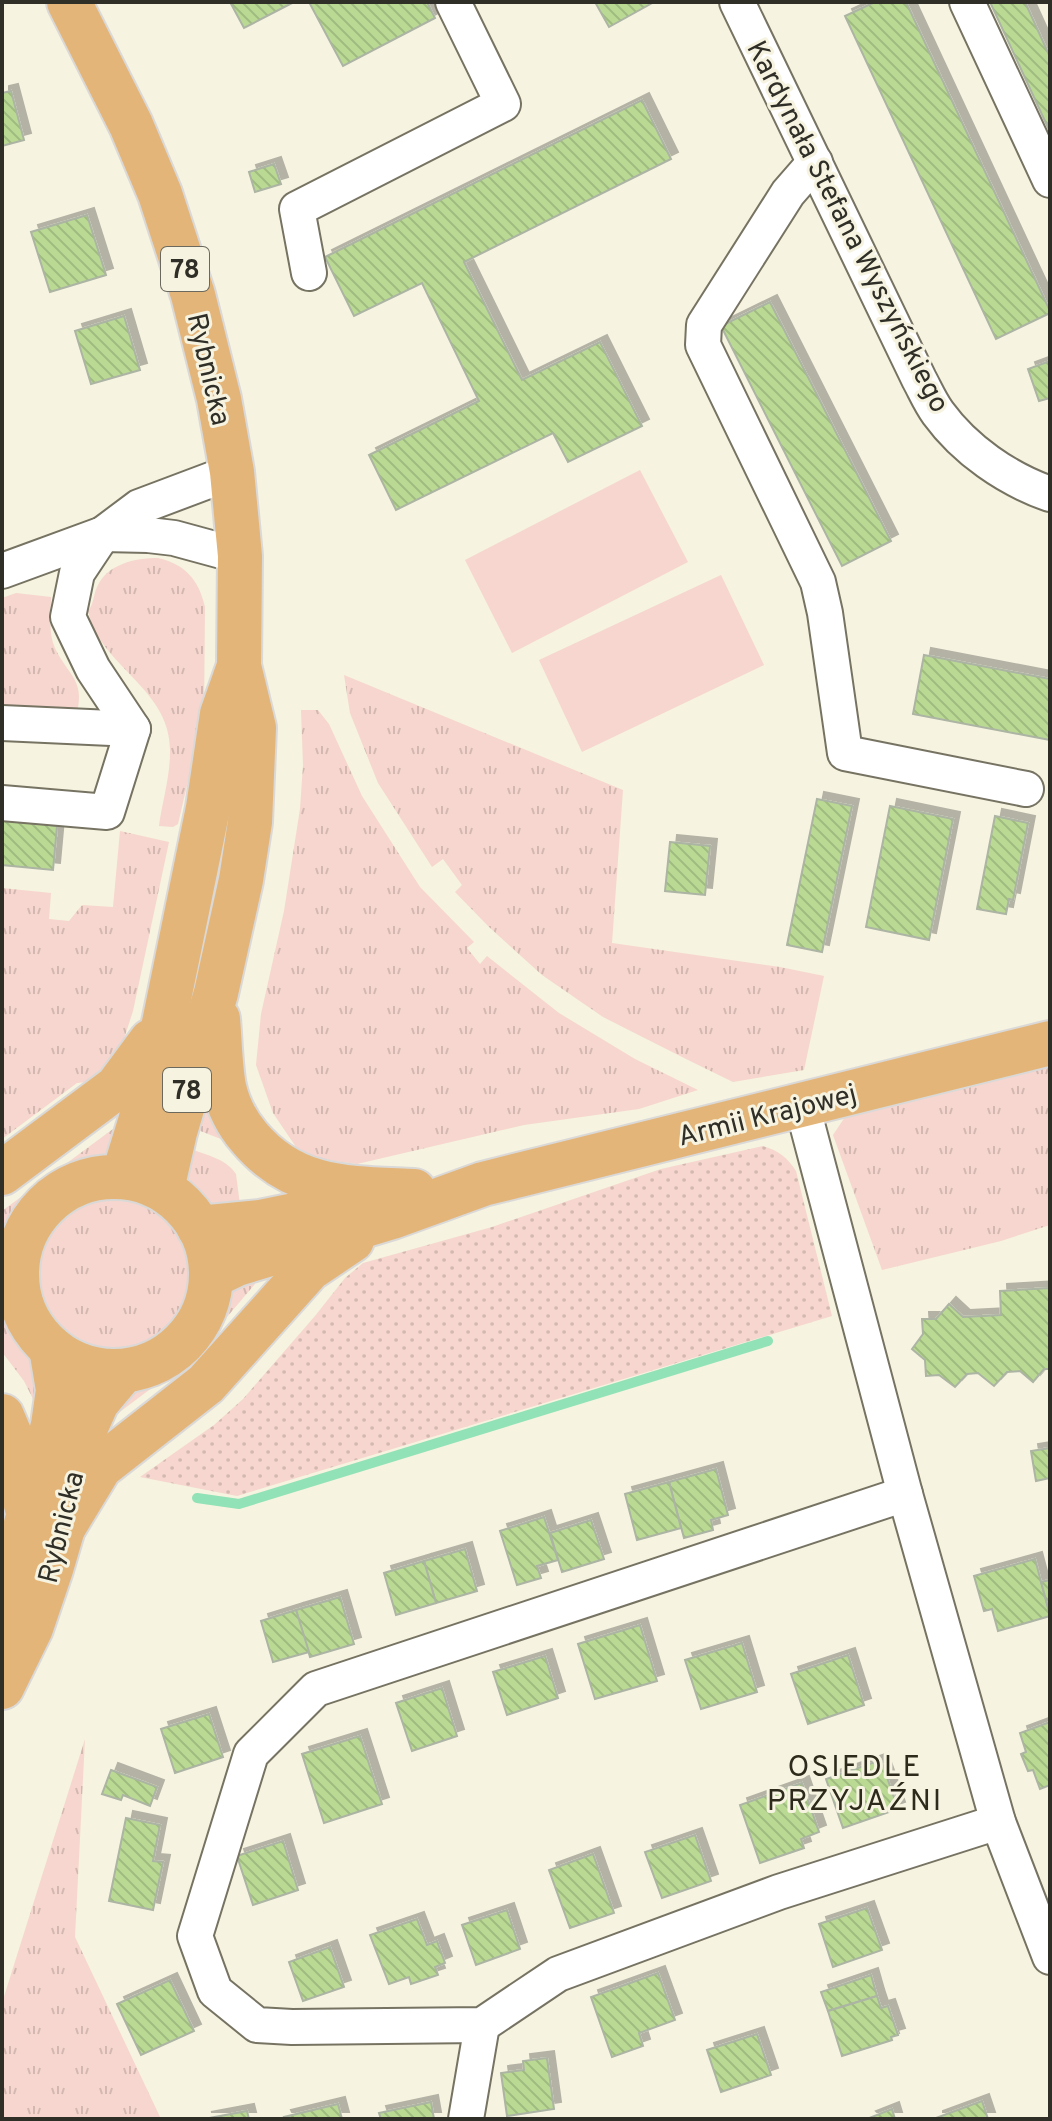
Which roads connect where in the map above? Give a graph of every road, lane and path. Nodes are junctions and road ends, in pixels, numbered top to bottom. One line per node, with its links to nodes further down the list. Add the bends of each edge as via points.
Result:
1 (69, 2): 8 (main road, Rybnicka / 78, via 160,194 193,295)
2 (453, 2): 7 (street, via 503,104 297,209)
3 (737, 2): 5 (street, Kardynała Stefana Wyszyńskiego)
4 (967, 2): 6 (street)
5 (815, 162): 9 (street, Kardynała Stefana Wyszyńskiego, via 937,411 995,467); 16 (street, via 788,193 704,325 703,345 818,582 845,753)
6 (1050, 180)
7 (309, 273)
8 (232, 472): 10 (street, via 139,507); 11 (main road, Rybnicka / 78)
9 (1050, 494)
10 (103, 534): 11 (street, via 174,538); 12 (street); 15 (street, via 77,573 68,617 93,669)
11 (240, 556): 13 (main road, Rybnicka / 78)
12 (2, 571)
13 (239, 666): 18 (main road, Rybnicka / 78, via 254,728 250,822); 19 (main road, Rybnicka / 78, via 222,714)
14 (2, 723): 15 (street)
15 (133, 729): 17 (street, via 107,812)
16 (1026, 789)
17 (2, 803)
18 (216, 993): 23 (main road, Rybnicka / 78, via 175,1132); 24 (main road, via 222,1072 228,1102 242,1129 279,1166 315,1182 361,1189)
19 (164, 1023): 22 (main road, via 117,1087); 23 (main road, Rybnicka / 78, via 140,1122)
20 (1050, 1043): 21 (main road, Armii Krajowej)
21 (802, 1105): 24 (main road, Armii Krajowej); 32 (street)
22 (2, 1173)
23 (142, 1183): 25 (main road, via 183,1206); 26 (main road, via 109,1177 66,1188 41,1207)
24 (403, 1204): 25 (main road, Armii Krajowej); 27 (main road, Armii Krajowej); 33 (main road, via 309,1269 224,1367 100,1467)
25 (199, 1228): 27 (main road)
26 (10, 1250): 28 (main road, via 16,1277)
27 (212, 1276): 30 (main road, via 206,1306 183,1341 166,1356)
28 (11, 1294): 29 (main road)
29 (51, 1348): 30 (main road, via 90,1368); 33 (main road, Rybnicka, via 58,1390)
30 (123, 1371): 33 (main road, Rybnicka, via 97,1402)
31 (2, 1416): 33 (main road)
32 (905, 1494): 36 (street); 38 (street, via 316,1689 251,1754 195,1936 215,1991 257,2025)
33 (46, 1524): 34 (main road, Rybnicka); 35 (main road, Rybnicka, via 31,1628)
34 (2, 1612)
35 (2, 1687)
36 (998, 1822): 37 (street); 38 (street, via 779,1892 558,1974)
37 (1050, 1957)
38 (482, 2025): 39 (street)
39 (466, 2119)

